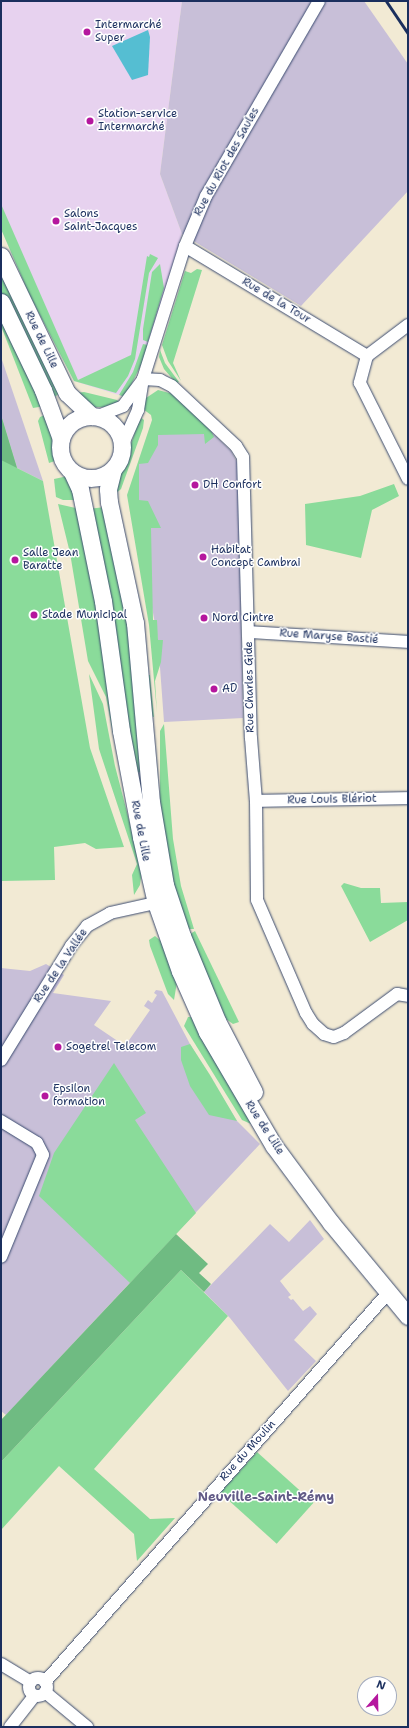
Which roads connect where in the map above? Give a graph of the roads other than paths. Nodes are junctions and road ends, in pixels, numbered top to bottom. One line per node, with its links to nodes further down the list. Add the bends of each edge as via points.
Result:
1 (319, 1): 2 (street, Rue du Riot des Saules, via 216,177)
2 (185, 246): 6 (street, Rue de la Tour); 7 (street, Rue du Riot des Saules)
3 (1, 256): 8 (main road, Rue de Lille, via 67,393)
4 (1, 302): 9 (main road, Rue de Lille, via 43,390)
5 (408, 325): 6 (street)
6 (367, 356): 13 (street, via 360,383)
7 (143, 379): 8 (street, via 123,406); 10 (street, via 138,410); 14 (street, Rue Charles Gide, via 160,380 172,386 236,446 243,457)
8 (93, 417): 9 (main road, via 72,422); 10 (main road, via 107,421 115,428)
9 (61, 439): 12 (main road, via 61,454)
10 (121, 448): 11 (main road)
11 (113, 469): 12 (main road, via 96,478); 18 (main road, Rue de Lille, via 108,489 109,502 135,623 150,802)
12 (72, 472): 18 (main road, Rue de Lille, via 80,489 103,601 121,731)
13 (408, 479)
14 (249, 632): 15 (street, Rue Maryse Bastié); 17 (street, Rue Charles Gide, via 251,738)
15 (408, 642)
16 (408, 798): 17 (street, Rue Louis Blériot)
17 (256, 801): 19 (street, Rue Charles Gide, via 257,900 313,1024 324,1034 334,1037 344,1033 397,994)
18 (162, 902): 20 (street, Rue de la Vallée, via 110,913 87,926 71,946); 23 (main road, Rue de Lille, via 289,1162 331,1223)
19 (408, 996)
20 (1, 1060)
21 (1, 1121): 22 (street, via 37,1143 42,1154)
22 (1, 1257)
23 (388, 1293): 24 (main road, Rue de Lille); 26 (street, Rue du Moulin)
24 (408, 1316)
25 (1, 1664): 26 (street, via 31,1682 38,1678)
26 (42, 1690): 27 (street, Rue du Moulin); 28 (street)
27 (10, 1727)
28 (87, 1727)

